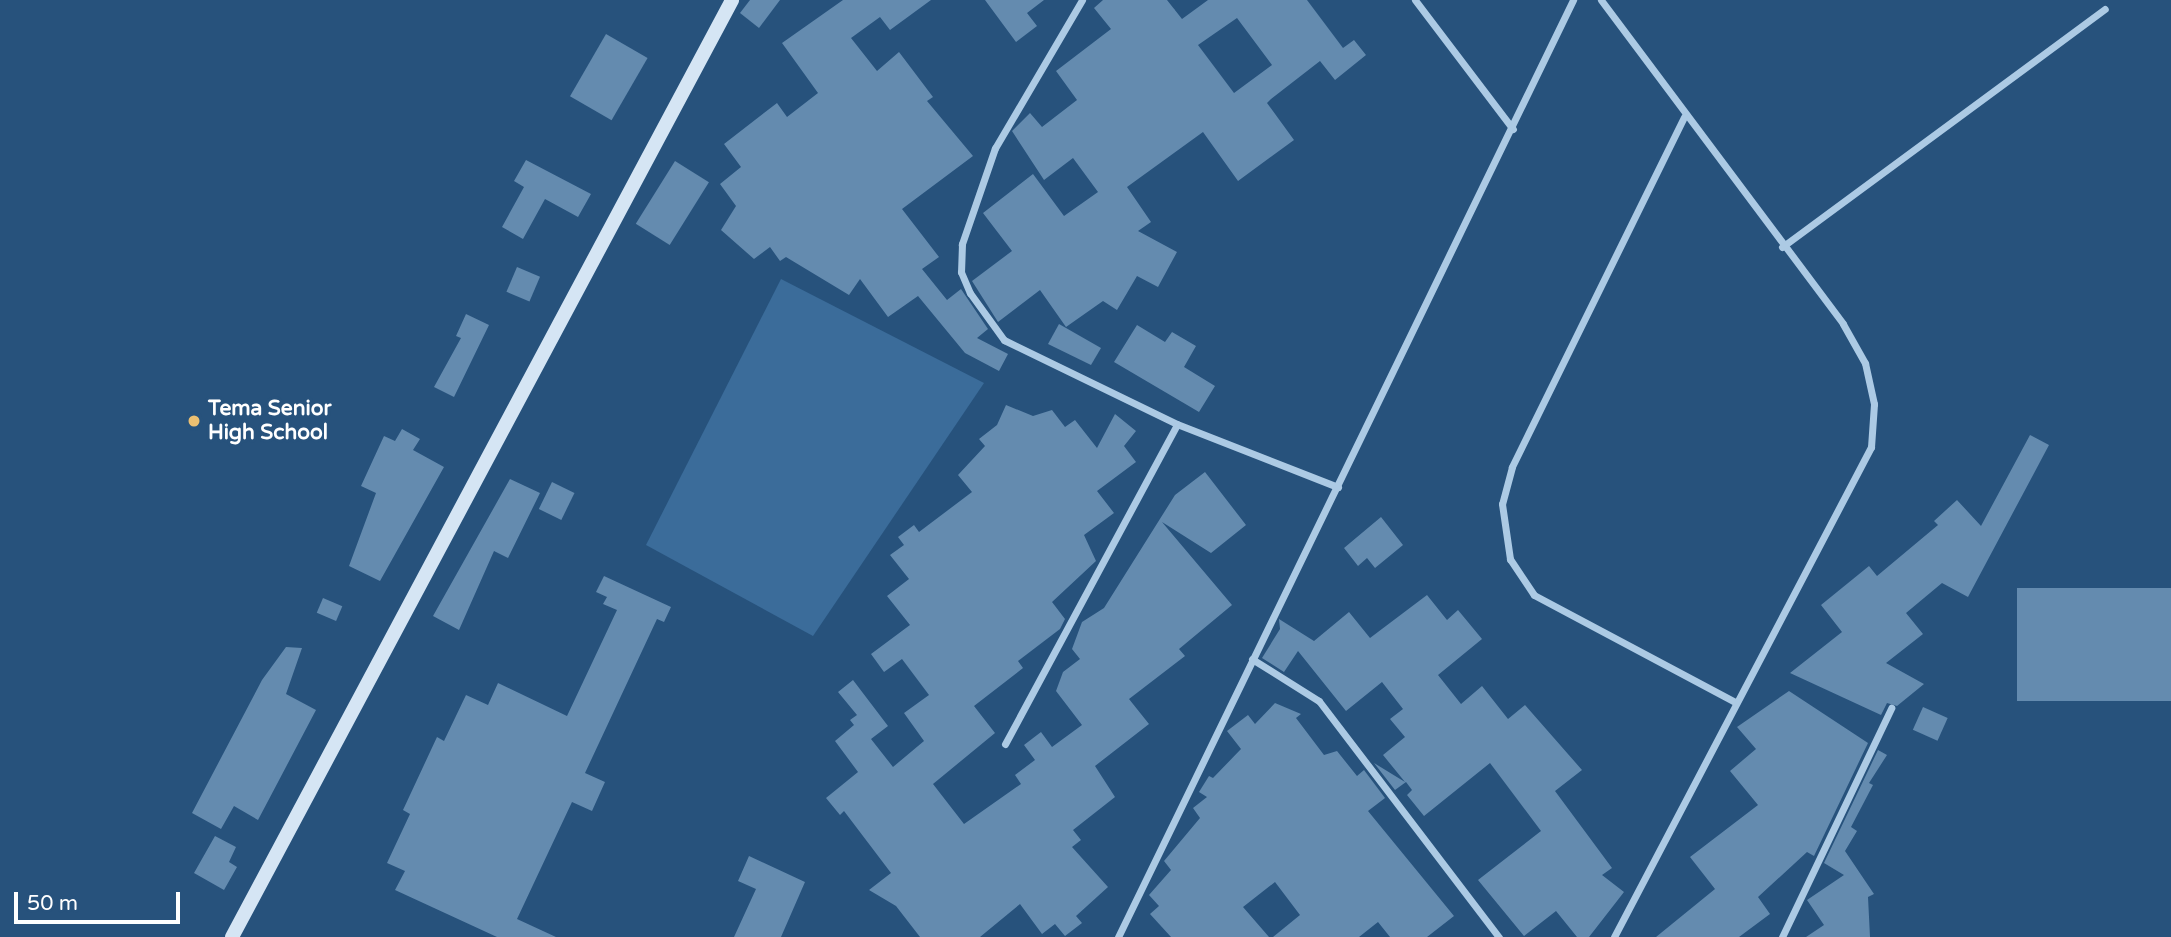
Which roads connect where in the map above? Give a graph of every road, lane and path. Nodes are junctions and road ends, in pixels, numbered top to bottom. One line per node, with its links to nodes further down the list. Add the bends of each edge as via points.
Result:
1 (732, 0): 16 (main road)
2 (1082, 0): 10 (street, via 995,148 962,244 961,272 984,319 1004,340)
3 (1415, 0): 8 (street)
4 (1573, 0): 8 (street)
5 (1601, 0): 7 (street)
6 (2105, 9): 9 (street)
7 (1684, 117): 9 (street); 13 (street, via 1512,467 1502,504 1510,559 1534,595)
8 (1513, 129): 11 (street)
9 (1782, 247): 13 (street, via 1843,324 1865,363 1874,404 1871,447)
10 (1177, 424): 11 (street); 15 (street)
11 (1338, 487): 12 (street)
12 (1252, 659): 17 (street); 18 (street, via 1319,701)
13 (1735, 702): 19 (street)
14 (1891, 708): 20 (street)
15 (1005, 744)
16 (232, 937)
17 (1118, 937)
18 (1499, 937)
19 (1614, 937)
20 (1782, 937)

